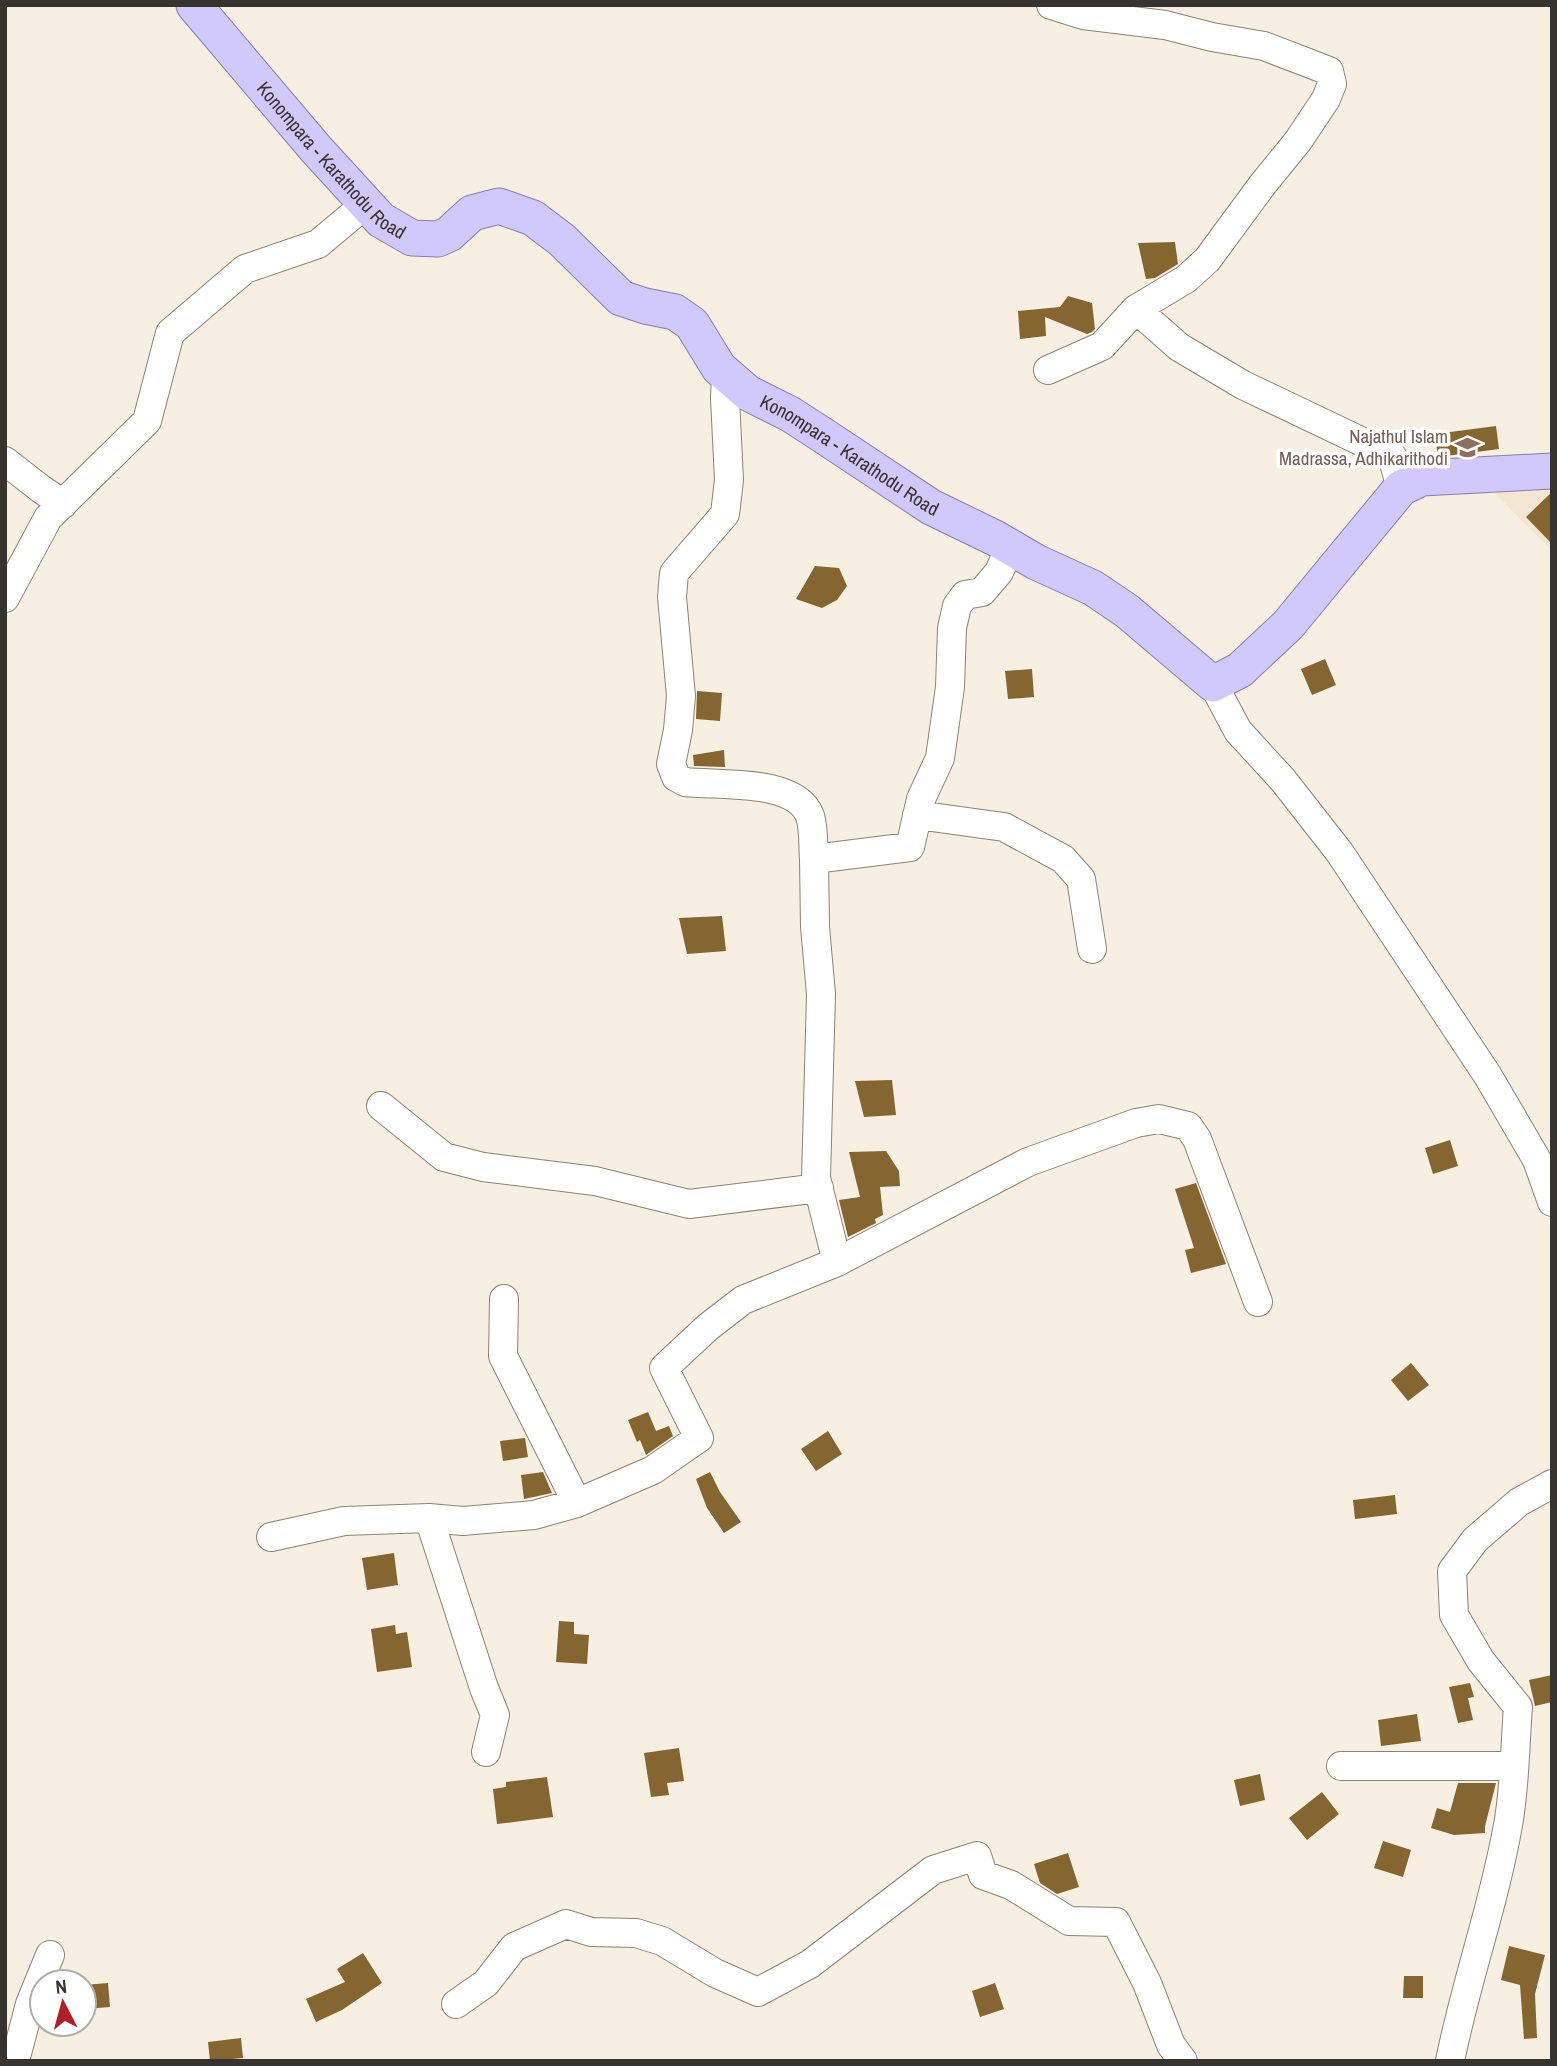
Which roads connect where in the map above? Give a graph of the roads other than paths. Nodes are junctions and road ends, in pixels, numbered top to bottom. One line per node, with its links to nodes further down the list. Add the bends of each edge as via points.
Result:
1 (194, 5): 3 (main road, Konompara - Karathodu Road)
2 (1051, 5): 4 (street, via 1083,15 1165,25 1265,46 1329,71 1332,84 1326,99 1207,260 1186,279)
3 (367, 203): 6 (main road, Konompara - Karathodu Road, via 381,219 412,238 438,239 472,212 499,205 533,218 621,298 675,312 692,324); 10 (street, via 318,244 244,269 170,333 147,421)
4 (1136, 309): 5 (street, via 1102,346); 9 (street, via 1180,347 1243,385 1392,456)
5 (1048, 370)
6 (726, 374): 11 (main road, Konompara - Karathodu Road, via 748,393 790,414 931,507); 15 (street, via 729,480 725,514 674,573 681,696 671,764 676,777 685,782 775,789 794,797 811,819)
7 (5, 461): 10 (street)
8 (1552, 471): 9 (main road, via 1422,478)
9 (1401, 488): 13 (main road, via 1288,625 1240,670)
10 (63, 504): 12 (street, via 48,518)
11 (1010, 547): 13 (main road, Konompara - Karathodu Road, via 1093,588 1128,611); 14 (street, via 999,572 982,592 965,595 957,606 940,758)
12 (5, 598)
13 (1213, 684): 19 (street, via 1238,731 1340,853 1488,1076 1537,1160)
14 (917, 815): 15 (street, via 910,848); 16 (street, via 1004,827 1063,859 1081,879)
15 (814, 859): 18 (street, via 821,995)
16 (1093, 949)
17 (381, 1106): 18 (street, via 444,1157 483,1167 594,1181 689,1204)
18 (818, 1188): 20 (street)
19 (1552, 1202)
20 (837, 1262): 22 (street, via 1028,1162 1159,1119 1188,1126 1197,1139); 24 (street, via 743,1300 699,1335 664,1368 699,1438 653,1470)
21 (504, 1299): 24 (street, via 503,1356)
22 (1258, 1302)
23 (1552, 1484): 29 (street, via 1519,1502 1493,1524 1452,1571 1454,1615 1481,1661 1518,1707)
24 (577, 1503): 25 (street, via 522,1516 463,1521)
25 (429, 1518): 26 (street, via 344,1521); 27 (street, via 495,1715)
26 (271, 1537)
27 (485, 1752)
28 (1341, 1766): 29 (street)
29 (1513, 1766): 34 (street, via 1509,1823)
30 (50, 1955): 32 (street, via 30,2004)
31 (456, 2004): 33 (street, via 485,1983 514,1947 566,1924 591,1933 636,1933 662,1941 758,1992 810,1964 933,1870 977,1856 983,1875 1011,1885 1069,1921 1116,1922 1171,2045)
32 (15, 2061)
33 (1183, 2061)
34 (1450, 2061)

